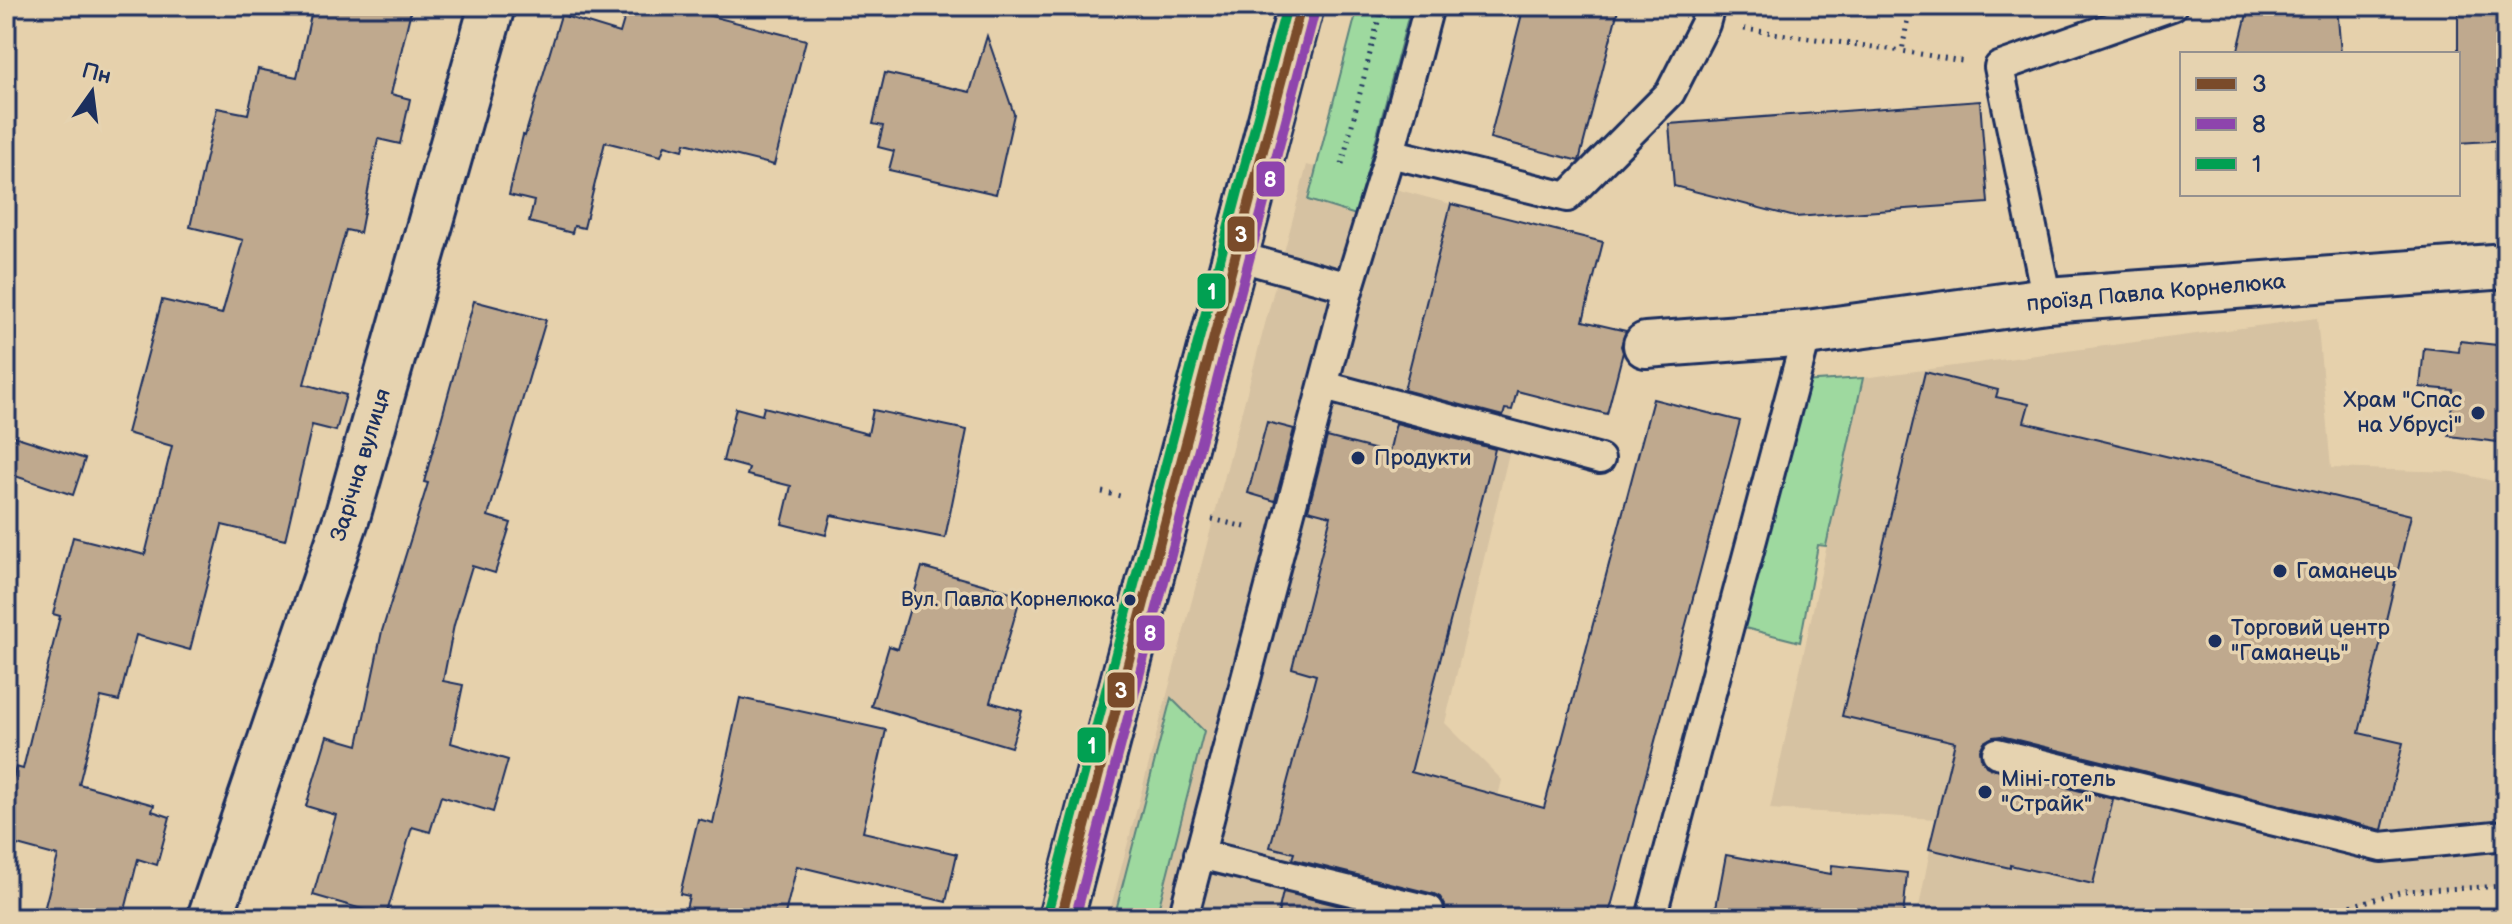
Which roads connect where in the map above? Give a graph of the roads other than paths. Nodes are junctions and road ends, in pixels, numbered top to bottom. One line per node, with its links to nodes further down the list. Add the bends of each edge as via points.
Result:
1 (492, 6): 18 (street, Зарічна вулиця, via 348,514)
2 (1301, 6): 7 (street)
3 (1429, 6): 6 (lane)
4 (2172, 6): 10 (lane, via 1999,67)
5 (1707, 15): 6 (lane, via 1670,93 1567,197)
6 (1390, 153): 9 (lane)
7 (1236, 256): 9 (lane); 19 (street)
8 (2506, 266): 10 (street, проїзд Павла Корнелюка)
9 (1349, 287): 13 (lane)
10 (2047, 300): 11 (street, проїзд Павла Корнелюка)
11 (1807, 333): 12 (street, проїзд Павла Корнелюка); 22 (lane)
12 (1646, 345)
13 (1324, 386): 14 (lane); 17 (lane)
14 (1600, 459)
15 (1997, 753): 16 (lane, via 2381,847)
16 (2506, 835)
17 (1199, 854): 20 (lane); 21 (lane, via 1429,910)
18 (210, 918)
19 (1061, 918)
20 (1183, 918)
21 (1427, 918)
22 (1651, 918)

